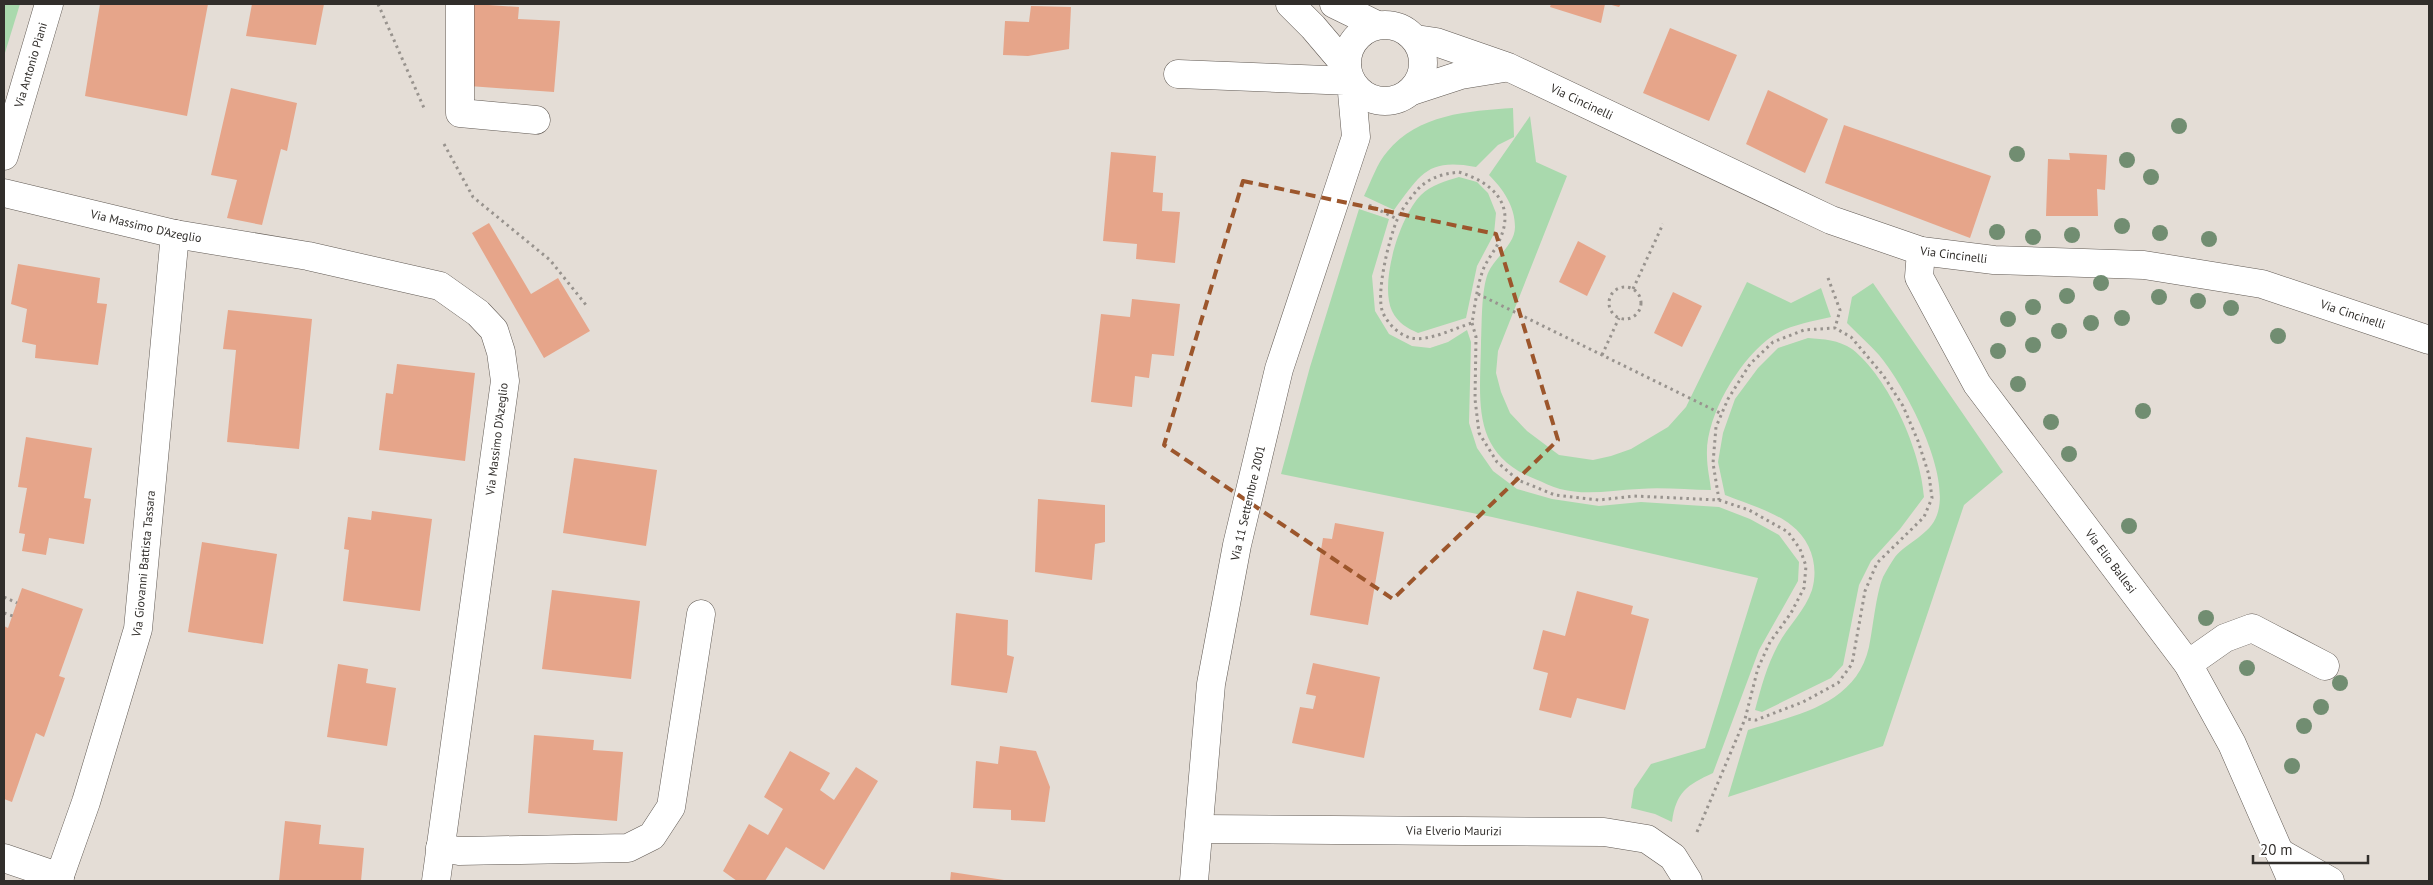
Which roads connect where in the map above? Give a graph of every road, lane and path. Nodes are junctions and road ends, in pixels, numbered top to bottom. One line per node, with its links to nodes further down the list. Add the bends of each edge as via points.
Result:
1 (50, 4): 16 (street, Via Antonio Piani)
2 (378, 4): 12 (path, via 414,90)
3 (460, 4): 13 (street, via 460,113)
4 (1290, 4): 10 (street, via 1313,27)
5 (1334, 4): 6 (street)
6 (1377, 25): 7 (street, via 1392,24); 10 (street, via 1364,30 1354,40 1348,53)
7 (1416, 39): 8 (street, Via Cincinelli, via 1436,42); 11 (street, via 1424,66 1420,80)
8 (1508, 67): 11 (street, via 1461,75); 22 (street, Via Cincinelli, via 1832,220)
9 (1178, 74): 10 (street)
10 (1349, 74): 11 (street, via 1359,92 1371,99 1386,102); 14 (street, Via 11 Settembre 2001)
11 (1406, 95): 14 (street, Via 11 Settembre 2001, via 1369,121)
12 (428, 114)
13 (536, 120)
14 (1356, 137): 42 (street, Via 11 Settembre 2001, via 1280,369 1237,545 1211,684)
15 (442, 139): 26 (path, via 473,197 550,260)
16 (4, 156)
17 (4, 193): 21 (street, Via Massimo D'Azeglio)
18 (1367, 204): 19 (path)
19 (1397, 219): 25 (path, via 1418,189 1436,175 1459,172 1478,177 1488,184 1500,198 1505,218 1501,239 1483,269); 28 (path, via 1381,288 1383,313 1397,332 1412,338 1429,339 1446,330)
20 (1664, 224): 24 (path)
21 (175, 234): 44 (street, Via Massimo D'Azeglio, via 308,256 440,286 478,313 494,330 505,381); 47 (street, Via Giovanni Battista Tassara, via 138,629 86,802)
22 (1921, 251): 30 (street, Via Cincinelli, via 1994,260 2144,265 2262,284); 39 (street, Via Elio Ballesi, via 1919,276 1977,384)
23 (1828, 278): 29 (path, via 1840,310)
24 (1633, 289): 27 (path, via 1641,301 1638,312 1630,318); 27 (path, via 1617,288 1610,296 1612,312)
25 (1478, 294): 28 (path); 31 (path)
26 (586, 305)
27 (1619, 318): 31 (path)
28 (1472, 323): 33 (path, via 1476,337 1475,399 1479,433 1497,462 1518,480 1555,495 1599,500 1634,496)
29 (1835, 328): 32 (path, via 1804,330 1773,342 1750,364); 41 (path, via 1851,337 1883,375 1902,406 1918,441 1929,475 1932,498 1924,518 1877,563 1864,591 1852,664 1838,683 1803,702 1756,720)
30 (2429, 340)
31 (1602, 355): 32 (path)
32 (1722, 414): 33 (path, via 1716,427 1713,463)
33 (1719, 500): 41 (path, via 1749,510 1788,532 1800,548 1806,566 1804,588 1770,642 1758,668)
34 (4, 597): 35 (path)
35 (17, 603)
36 (4, 613): 38 (path)
37 (701, 614): 44 (street, via 671,807 652,836 628,848 459,851)
38 (13, 616)
39 (2188, 664): 40 (street, via 2225,638 2252,628); 45 (street, Via Elio Ballesi, via 2232,744)
40 (2325, 666)
41 (1745, 719): 43 (path)
42 (1199, 829): 49 (street, Via 11 Settembre 2001); 50 (street, Via Elverio Maurizi, via 1604,832 1647,839 1673,858)
43 (1694, 840)
44 (440, 848): 48 (street, Via Massimo D'Azeglio)
45 (2279, 852): 51 (street, Via Elio Ballesi); 52 (street)
46 (4, 858): 47 (street)
47 (59, 879)
48 (436, 881)
49 (1194, 881)
50 (1688, 881)
51 (2292, 881)
52 (2330, 881)

